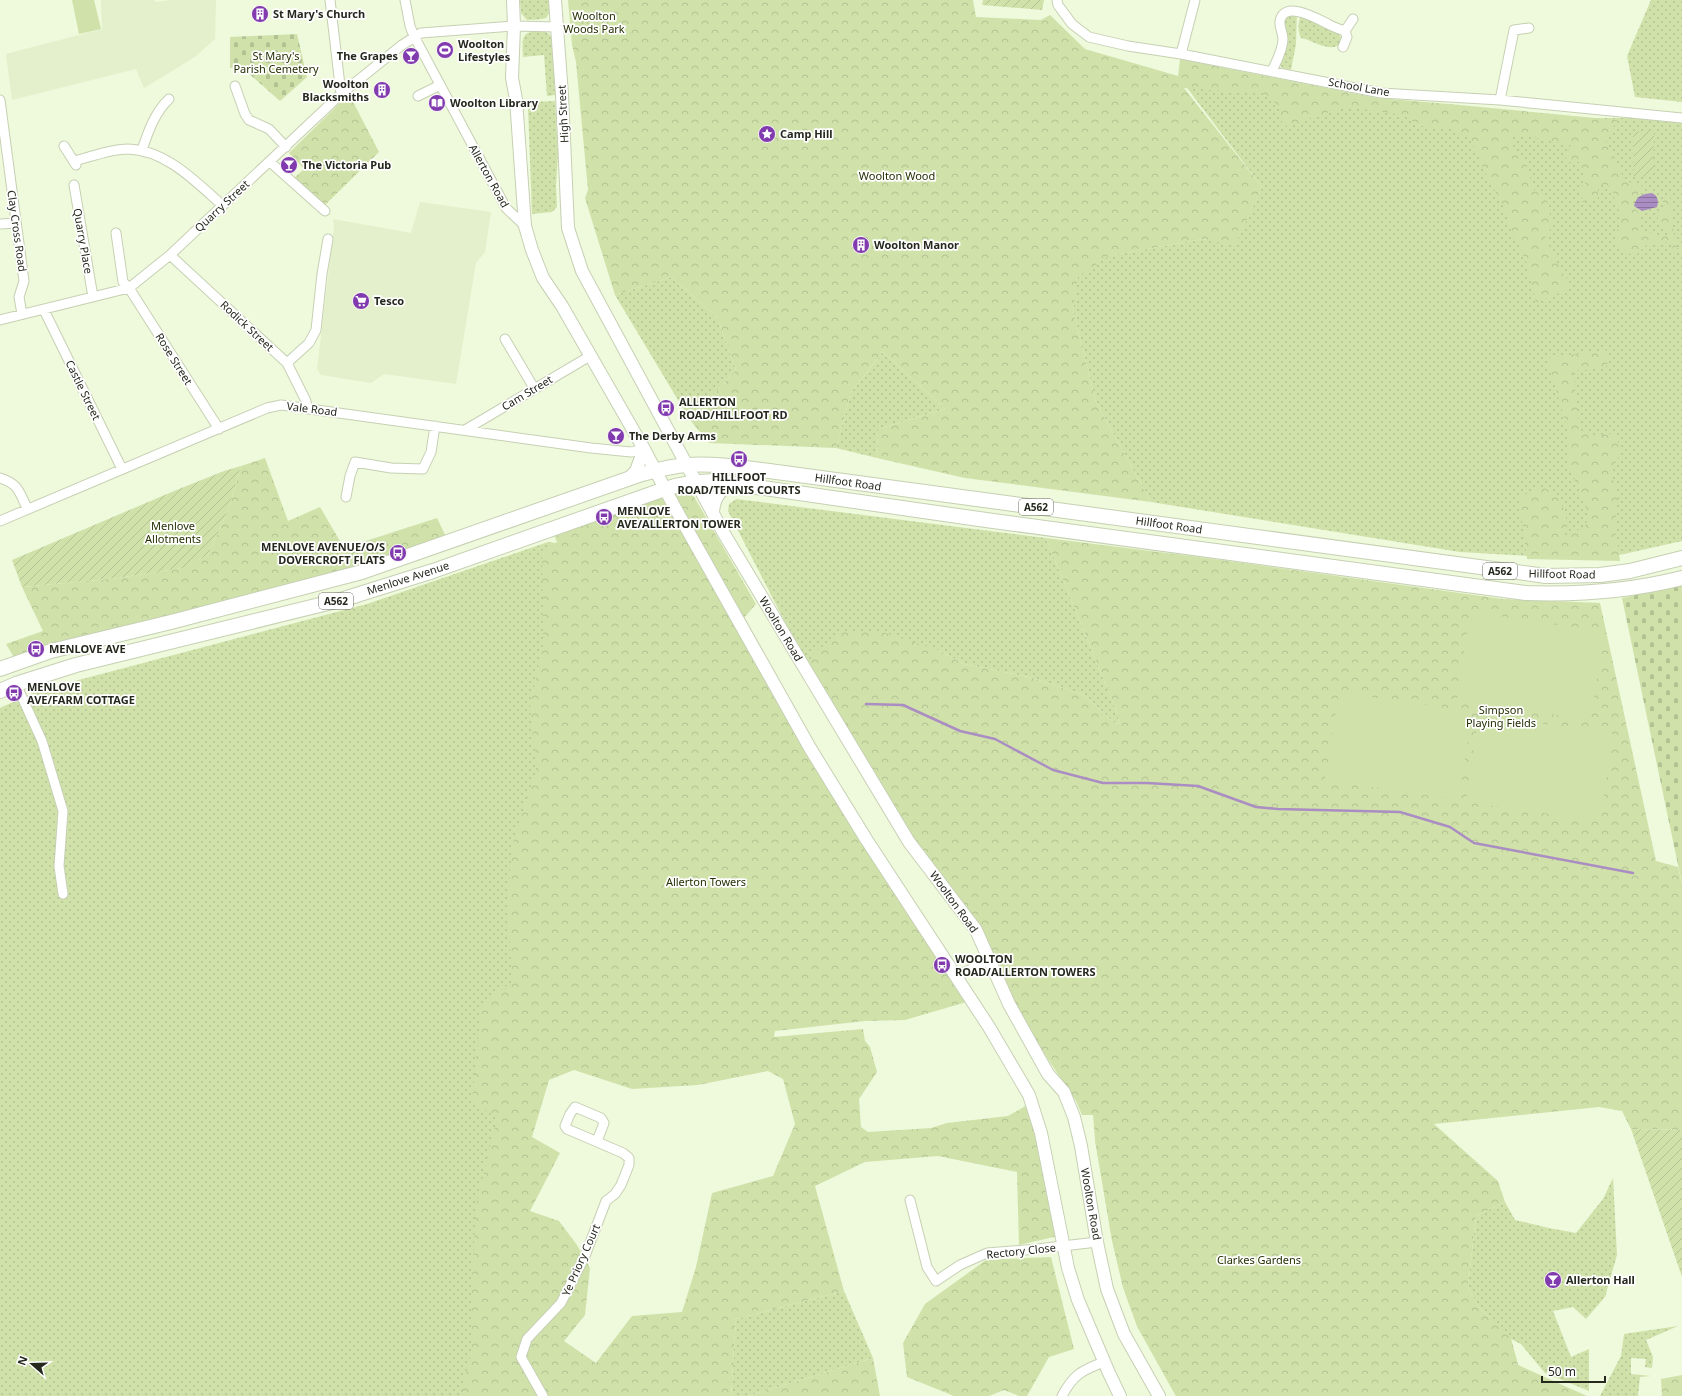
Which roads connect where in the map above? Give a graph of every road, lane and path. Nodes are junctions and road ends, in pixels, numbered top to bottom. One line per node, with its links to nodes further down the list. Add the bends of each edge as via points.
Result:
1 (330, 0): 18 (street)
2 (405, 0): 12 (street, Allerton Road)
3 (513, 0): 8 (main road)
4 (555, 0): 9 (main road, High Street)
5 (1056, 0): 14 (street, School Lane, via 1072,24 1089,37)
6 (1195, 0): 14 (street)
7 (1353, 19): 11 (street)
8 (514, 26): 9 (street); 12 (street, via 421,32); 34 (main road, via 512,78 516,99)
9 (556, 27): 52 (main road, High Street, via 568,228 582,271)
10 (1529, 28): 21 (street, via 1514,30)
11 (1345, 31): 13 (street, via 1347,37); 15 (street, via 1330,26 1304,10 1289,9 1280,20 1283,43)
12 (414, 36): 16 (street, Allerton Road); 18 (street, Quarry Street)
13 (1343, 47)
14 (1181, 54): 15 (street, School Lane)
15 (1272, 72): 21 (street, School Lane, via 1381,93)
16 (440, 85): 19 (street); 34 (street, Allerton Road, via 506,208)
17 (235, 86): 26 (street, via 249,120 268,129)
18 (341, 94): 26 (street, Quarry Street)
19 (418, 96)
20 (0, 100): 24 (street, Clay Cross Road)
21 (1500, 100): 23 (street, School Lane)
22 (163, 101): 27 (street)
23 (1682, 118)
24 (3, 146): 32 (street, Clay Cross Road)
25 (64, 146): 27 (street, via 75,163 114,150)
26 (286, 147): 28 (street, Quarry Street)
27 (142, 150): 30 (street, via 185,172)
28 (270, 162): 30 (street, Quarry Street); 31 (street)
29 (74, 185): 39 (street, Quarry Place)
30 (222, 206): 37 (street, Quarry Street)
31 (325, 211)
32 (16, 223): 33 (street); 41 (street, Clay Cross Road, via 24,281 19,297)
33 (0, 224)
34 (525, 226): 44 (main road, via 543,278)
35 (116, 233): 38 (street, Rose Street, via 122,282)
36 (328, 239): 45 (street, via 316,330 309,343)
37 (170, 255): 38 (street, Quarry Street); 45 (street, Rodick Street)
38 (129, 288): 39 (street, Quarry Street); 49 (street, Rose Street)
39 (93, 297): 40 (street, Quarry Street)
40 (44, 310): 41 (street, Quarry Street); 53 (street, Castle Street)
41 (22, 314): 42 (street, Quarry Street)
42 (0, 320)
43 (504, 339): 46 (street)
44 (590, 356): 46 (street, Cam Street); 51 (main road)
45 (288, 363): 47 (street, Rodick Street)
46 (534, 388): 50 (street, Cam Street)
47 (307, 409): 48 (street, Vale Road); 49 (street, Vale Road, via 281,406 267,408)
48 (436, 426): 50 (street, Vale Road); 60 (street, via 431,452 423,469 392,468 355,462)
49 (219, 429): 53 (street, Vale Road)
50 (465, 430): 51 (street, Vale Road, via 631,452)
51 (644, 449): 54 (main road); 56 (main road, via 636,471)
52 (686, 465): 54 (highway, Hillfoot Road / A562); 57 (main road, Woolton Road); 65 (highway, Hillfoot Road / A562, via 710,464 792,474 1546,576)
53 (122, 469): 61 (street, Vale Road)
54 (656, 470): 56 (highway, Menlove Avenue / A562); 59 (main road)
55 (0, 478): 61 (street, via 17,486)
56 (629, 478): 68 (highway, Menlove Avenue / A562, via 362,572 51,651)
57 (696, 482): 58 (highway, Hillfoot Road / A562); 59 (highway, Menlove Avenue / A562); 62 (main road, Woolton Road)
58 (734, 484): 62 (main road, via 719,493 714,502); 67 (highway, Hillfoot Road / A562, via 1492,589 1560,594)
59 (665, 489): 69 (highway, Menlove Avenue / A562, via 433,571 344,599 76,665); 73 (main road, via 810,748)
60 (346, 497)
61 (27, 508): 63 (street, Vale Road)
62 (713, 512): 72 (main road, Woolton Road, via 909,842 976,930)
63 (0, 521)
64 (1682, 558): 65 (highway, Hillfoot Road / A562)
65 (1616, 573): 67 (street)
66 (1682, 578): 67 (highway, Hillfoot Road / A562)
67 (1620, 590)
68 (5, 667): 69 (highway)
69 (16, 684): 70 (highway, Menlove Avenue / A562); 71 (street, via 42,741 63,810 59,866)
70 (0, 691)
71 (63, 894)
72 (989, 960): 73 (street); 76 (main road, Woolton Road, via 1009,1004 1048,1074 1064,1092 1074,1117)
73 (956, 977): 77 (main road, via 1004,1050 1029,1095 1041,1133)
74 (597, 1141): 79 (street, Ye Priory Court, via 623,1152 629,1158 629,1165 621,1185 606,1201 585,1256 561,1303 527,1339 521,1357)
75 (910, 1200): 77 (street, Rectory Close, via 927,1267 936,1282 960,1265 987,1253)
76 (1097, 1242): 77 (street, Rectory Close); 82 (main road, Woolton Road, via 1107,1289 1124,1334)
77 (1064, 1246): 78 (main road, via 1078,1300)
78 (1104, 1362): 80 (street, via 1078,1373); 81 (main road)
79 (543, 1396)
80 (1062, 1396)
81 (1120, 1396)
82 (1159, 1396)

